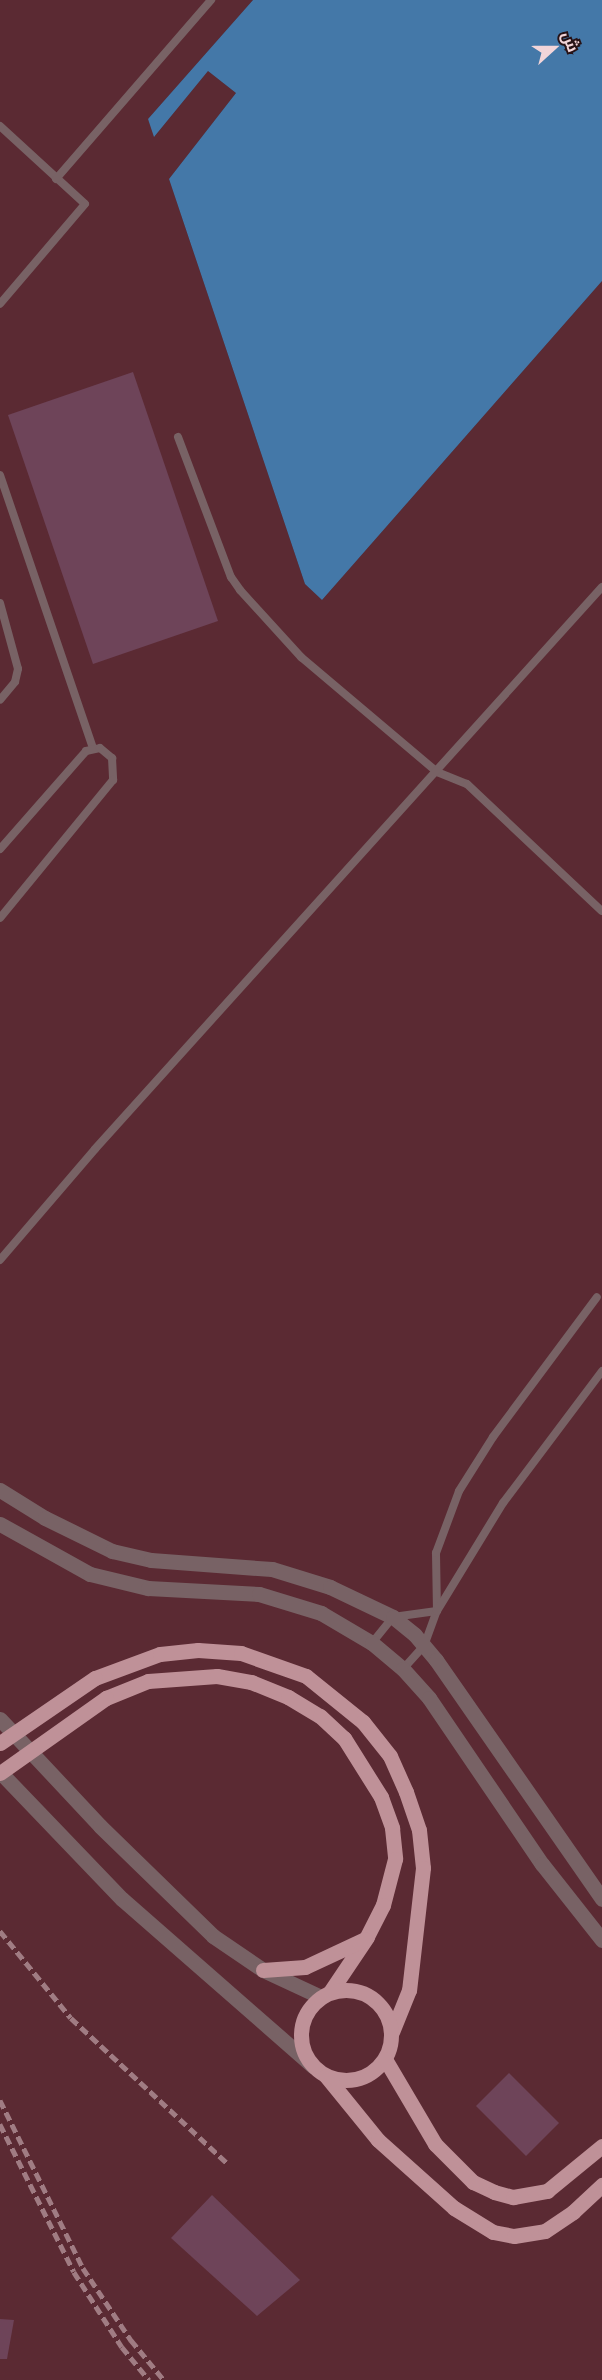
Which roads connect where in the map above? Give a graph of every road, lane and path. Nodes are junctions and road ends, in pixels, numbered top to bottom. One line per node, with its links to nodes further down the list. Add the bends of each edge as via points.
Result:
1 (211, 0): 3 (lane)
2 (0, 126): 3 (lane)
3 (56, 179): 4 (lane, via 85,204)
4 (0, 304)
5 (178, 436): 11 (lane, via 231,577 240,590 301,657)
6 (0, 475): 10 (lane)
7 (602, 587): 11 (lane)
8 (0, 603): 9 (lane, via 18,669 15,682)
9 (0, 700)
10 (93, 748): 12 (lane, via 81,756); 14 (lane, via 100,748 112,758 113,780)
11 (437, 772): 13 (lane, via 467,784); 15 (lane, via 95,1149)
12 (0, 849)
13 (602, 911)
14 (0, 918)
15 (0, 1260)
16 (597, 1297): 20 (lane, via 493,1437 459,1491 436,1553)
17 (602, 1371): 20 (lane, via 503,1503)
18 (0, 1490): 21 (street, via 45,1518 112,1551 151,1560 272,1569 330,1587)
19 (0, 1524): 22 (street, via 90,1574 148,1588 260,1594 321,1613)
20 (436, 1611): 21 (lane); 23 (lane)
21 (393, 1617): 22 (lane); 23 (street)
22 (372, 1643): 24 (street)
23 (424, 1646): 24 (lane); 28 (street)
24 (403, 1669): 30 (street, via 449,1726 542,1864)
25 (0, 1719): 31 (street, via 171,1896 213,1936)
26 (0, 1743): 33 (main road, bridge, via 95,1678 160,1654 198,1650 241,1653 306,1676 363,1722 390,1756 419,1830 423,1868 409,1990)
27 (0, 1772): 29 (main road, bridge, via 106,1698 148,1681 217,1676 251,1682 288,1697 320,1716 364,1766 392,1828 392,1881); 35 (street, via 122,1899)
28 (602, 1899)
29 (367, 1937): 31 (main road, via 305,1967); 32 (main road)
30 (602, 1940)
31 (263, 1970): 32 (street)
32 (325, 1995): 33 (main road, via 348,1989 366,1994 386,2014); 35 (main road, via 306,2013 301,2035 302,2047)
33 (392, 2032): 34 (main road)
34 (385, 2059): 36 (main road, via 359,2079); 37 (main road, via 435,2144 473,2182 494,2192 520,2197 547,2191)
35 (314, 2066): 36 (main road)
36 (326, 2076): 38 (main road, via 386,2147 453,2208 493,2232 514,2236 545,2231)
37 (599, 2154)
38 (602, 2185)

